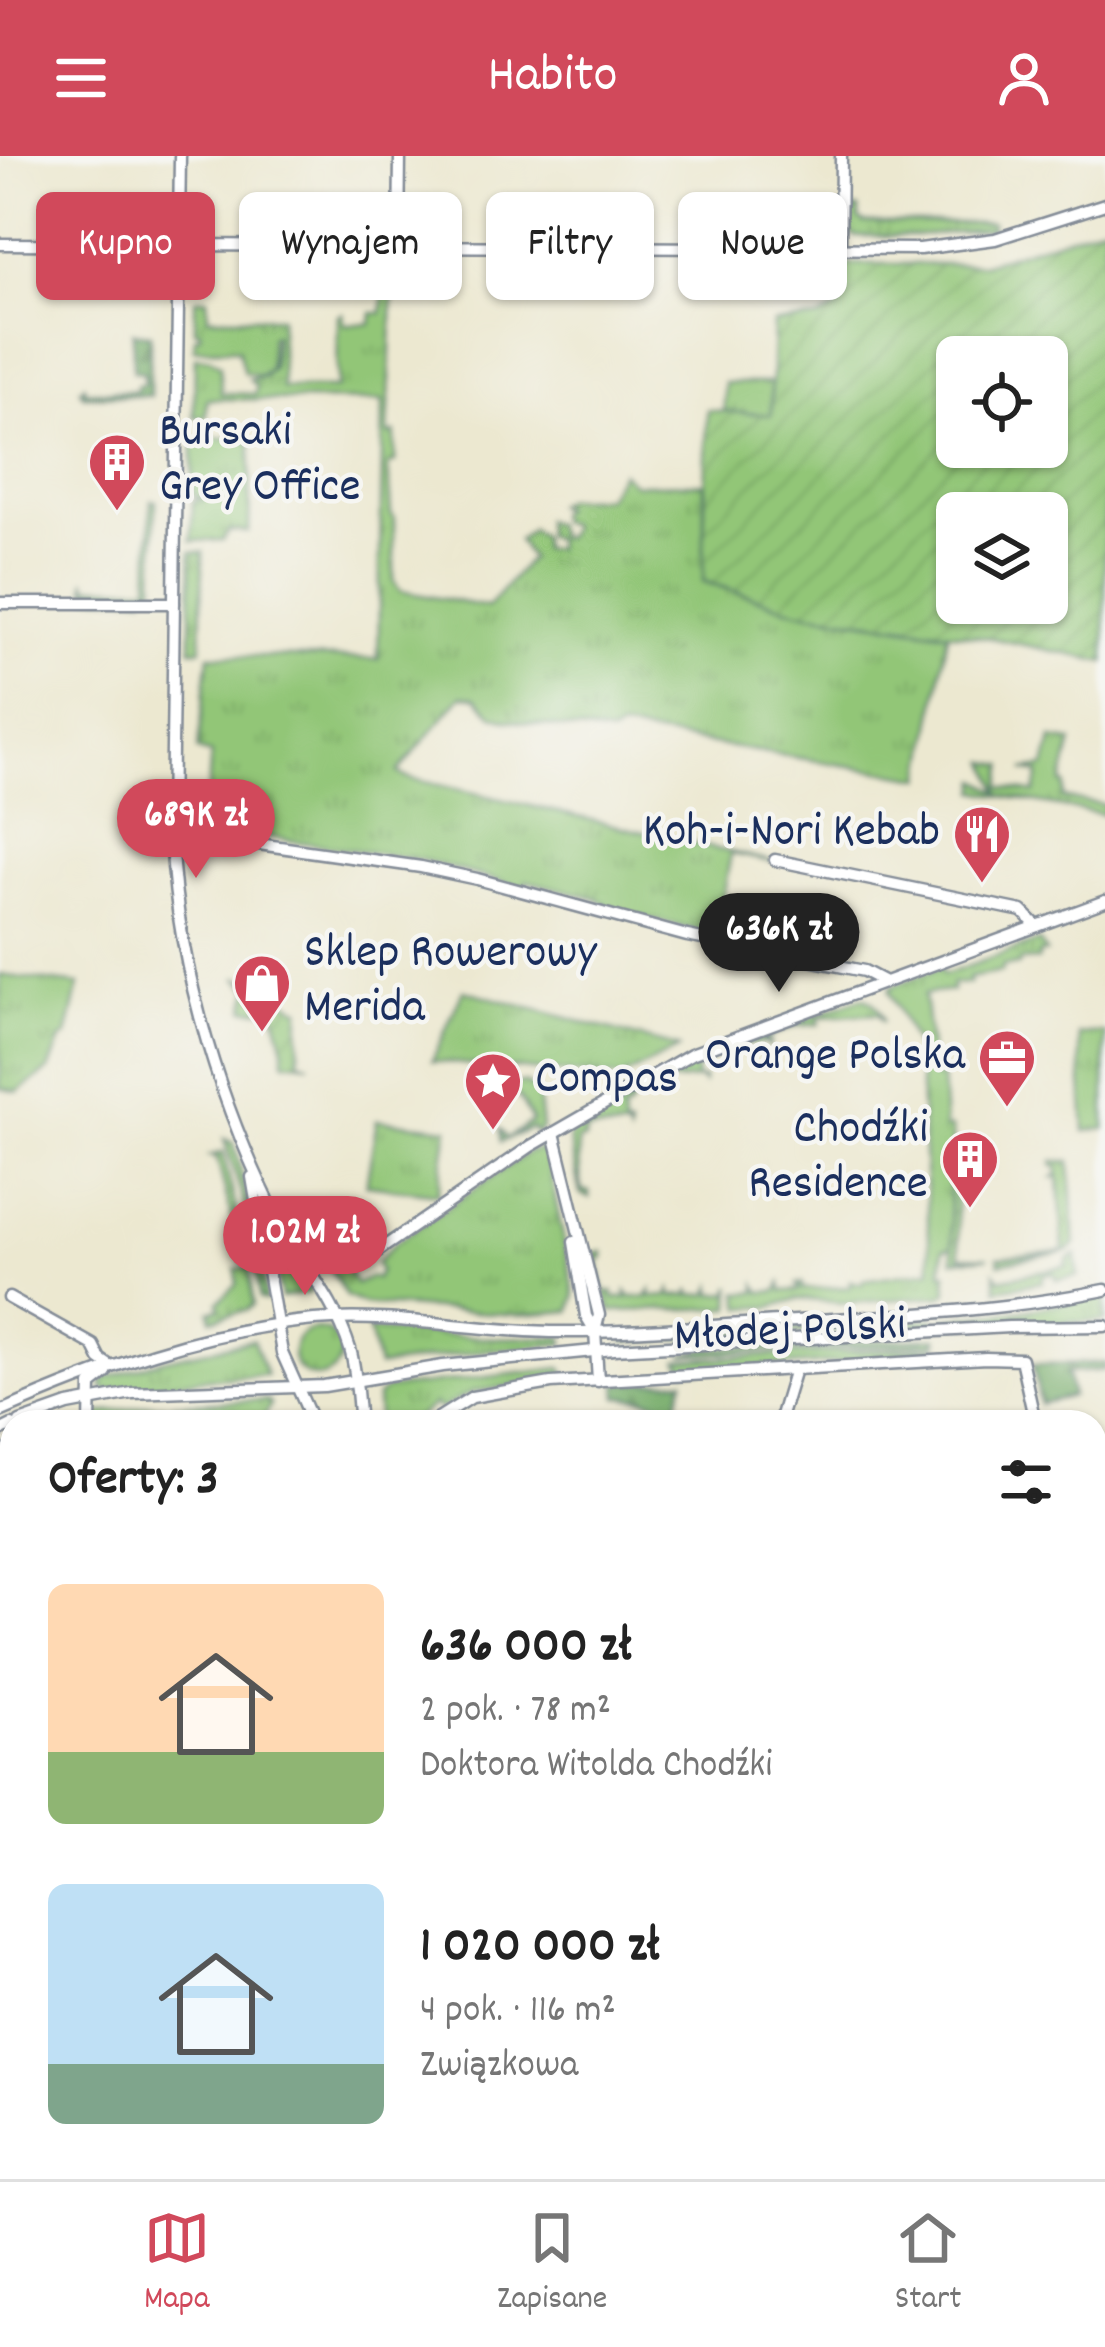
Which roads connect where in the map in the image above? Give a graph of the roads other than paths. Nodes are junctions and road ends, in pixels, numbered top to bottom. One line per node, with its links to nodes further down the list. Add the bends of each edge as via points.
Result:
1 (181, 156): 4 (street)
2 (400, 156): 5 (street)
3 (841, 156): 6 (street)
4 (181, 192)
5 (400, 192)
6 (841, 192)
7 (1105, 204): 12 (street, via 958,246)
8 (0, 244): 9 (street)
9 (36, 244)
10 (462, 245): 11 (street)
11 (678, 247)
12 (847, 249)
13 (179, 300): 15 (street)
14 (0, 603): 15 (street)
15 (174, 603): 16 (street)
16 (171, 836): 20 (street, via 458,875); 22 (street, via 187,962)
17 (775, 860): 19 (street, via 1022,911)
18 (1102, 904): 19 (street)
19 (1036, 926): 20 (street)
20 (883, 981): 21 (street, via 691,1054)
21 (554, 1133): 23 (street); 30 (street)
22 (248, 1156): 26 (street); 27 (street)
23 (356, 1266)
24 (1105, 1290): 30 (street, via 979,1310)
25 (9, 1298): 32 (street)
26 (338, 1319): 27 (street); 30 (street); 38 (street)
27 (276, 1326): 34 (street); 40 (street)
28 (1105, 1326): 29 (street)
29 (985, 1328): 31 (street); 33 (street)
30 (595, 1331): 31 (street)
31 (596, 1350): 38 (street); 39 (street)
32 (96, 1353): 35 (street); 37 (street)
33 (986, 1358): 36 (street, Młodej Polski); 50 (street, via 1021,1359)
34 (130, 1360): 35 (street); 37 (street)
35 (110, 1366): 37 (street)
36 (794, 1369): 39 (street, Młodej Polski); 49 (street)
37 (93, 1376): 41 (street); 42 (street); 43 (street)
38 (356, 1381): 40 (street); 47 (street)
39 (598, 1381): 48 (street, Młodej Polski, via 483,1394)
40 (294, 1386): 41 (street); 46 (street)
41 (106, 1396): 42 (street)
42 (89, 1400): 44 (street); 45 (street)
43 (5, 1410)
44 (58, 1410)
45 (89, 1410)
46 (307, 1410)
47 (359, 1410)
48 (447, 1410)
49 (782, 1410)
50 (1032, 1410)

